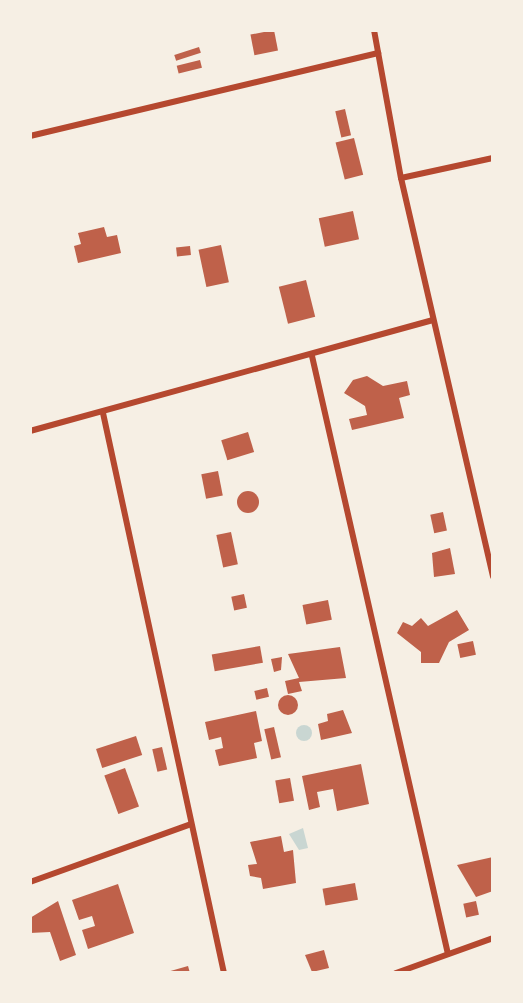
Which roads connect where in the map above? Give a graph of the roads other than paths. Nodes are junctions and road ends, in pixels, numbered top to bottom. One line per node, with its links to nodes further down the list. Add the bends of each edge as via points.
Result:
1 (374, 30): 2 (street)
2 (378, 53): 3 (street); 5 (street)
3 (30, 136)
4 (493, 158): 5 (street)
5 (401, 178): 6 (street)
6 (433, 320): 7 (street); 10 (street)
7 (312, 356): 8 (street); 14 (street)
8 (103, 413): 9 (street); 11 (street)
9 (30, 431)
10 (493, 577)
11 (191, 824): 12 (street); 15 (street)
12 (30, 882)
13 (493, 938): 14 (street)
14 (448, 954): 16 (street)
15 (224, 973)
16 (396, 973)

